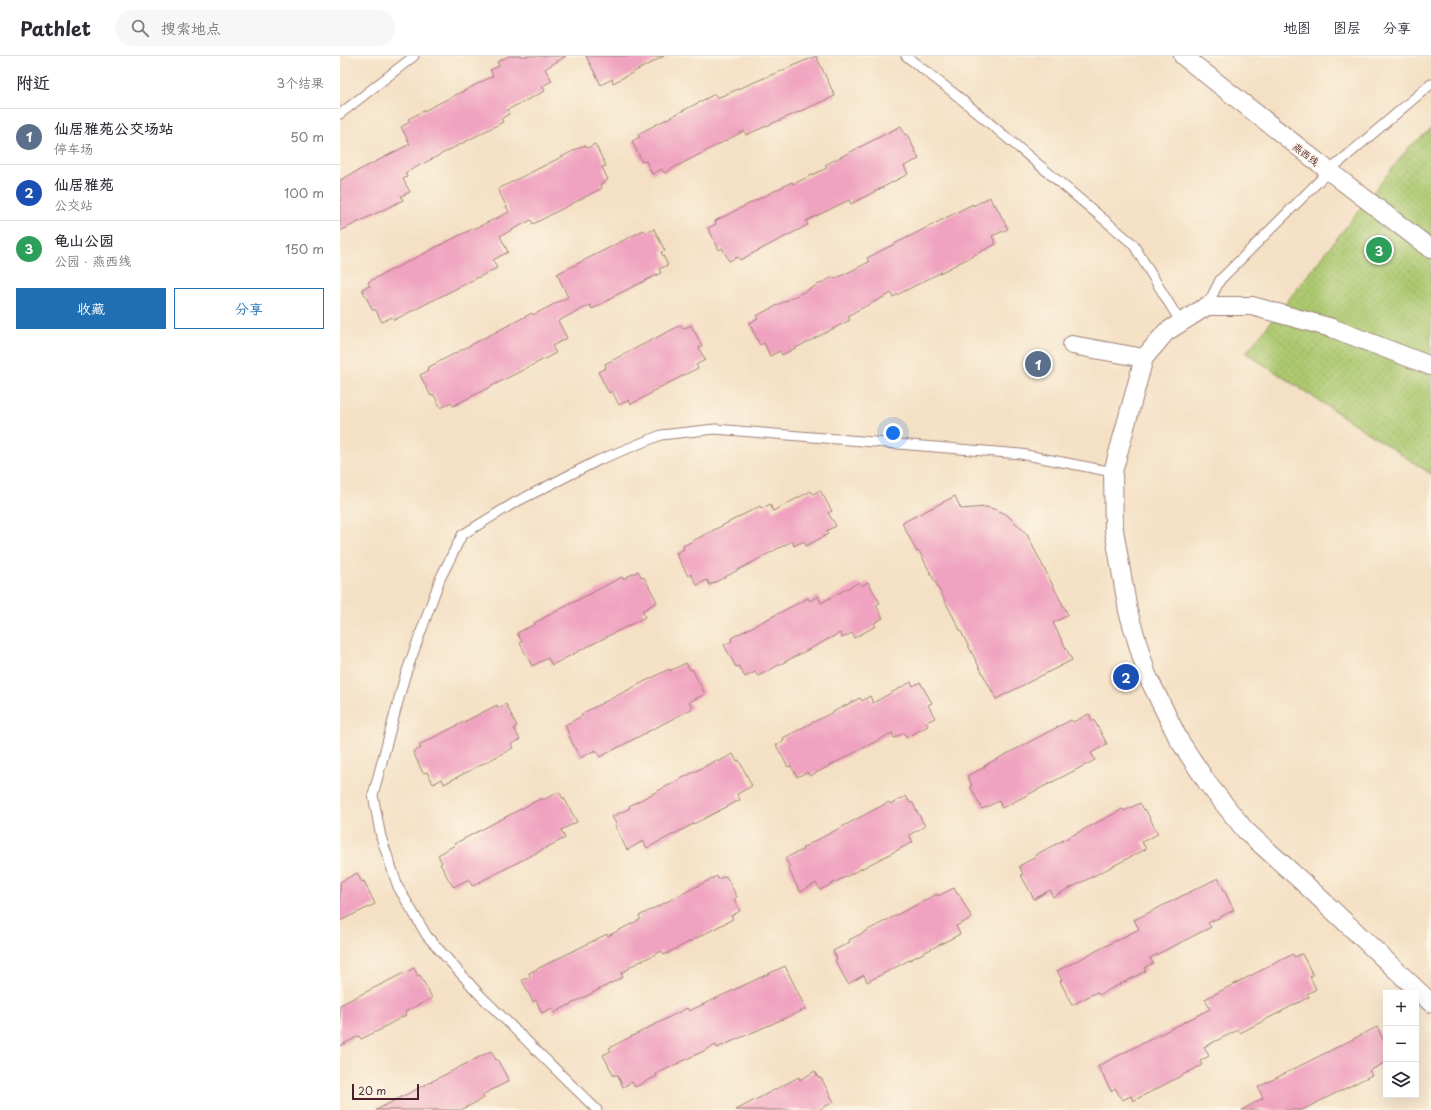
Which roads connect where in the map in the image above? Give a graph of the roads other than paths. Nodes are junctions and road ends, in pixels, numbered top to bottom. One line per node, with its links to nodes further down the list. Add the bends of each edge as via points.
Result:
1 (414, 56): 5 (lane)
2 (906, 56): 9 (lane, via 1133,244)
3 (1183, 56): 6 (street, 燕西线)
4 (1431, 84): 6 (lane)
5 (340, 114)
6 (1329, 172): 7 (street, 燕西线); 8 (lane, via 1220,280)
7 (1431, 249)
8 (1208, 306): 9 (street); 12 (street, via 1252,306 1332,328)
9 (1181, 323): 11 (street, via 1166,332)
10 (1072, 345): 11 (street)
11 (1144, 358): 13 (street)
12 (1431, 366)
13 (1113, 472): 14 (street, via 1114,530 1128,611 1147,674 1179,740 1208,784 1245,830); 15 (lane, via 1020,454 715,429 661,435 599,460 514,503 462,535 440,579 405,676 373,794 381,837 398,887 427,936 478,993)
14 (1431, 1003)
15 (597, 1110)

